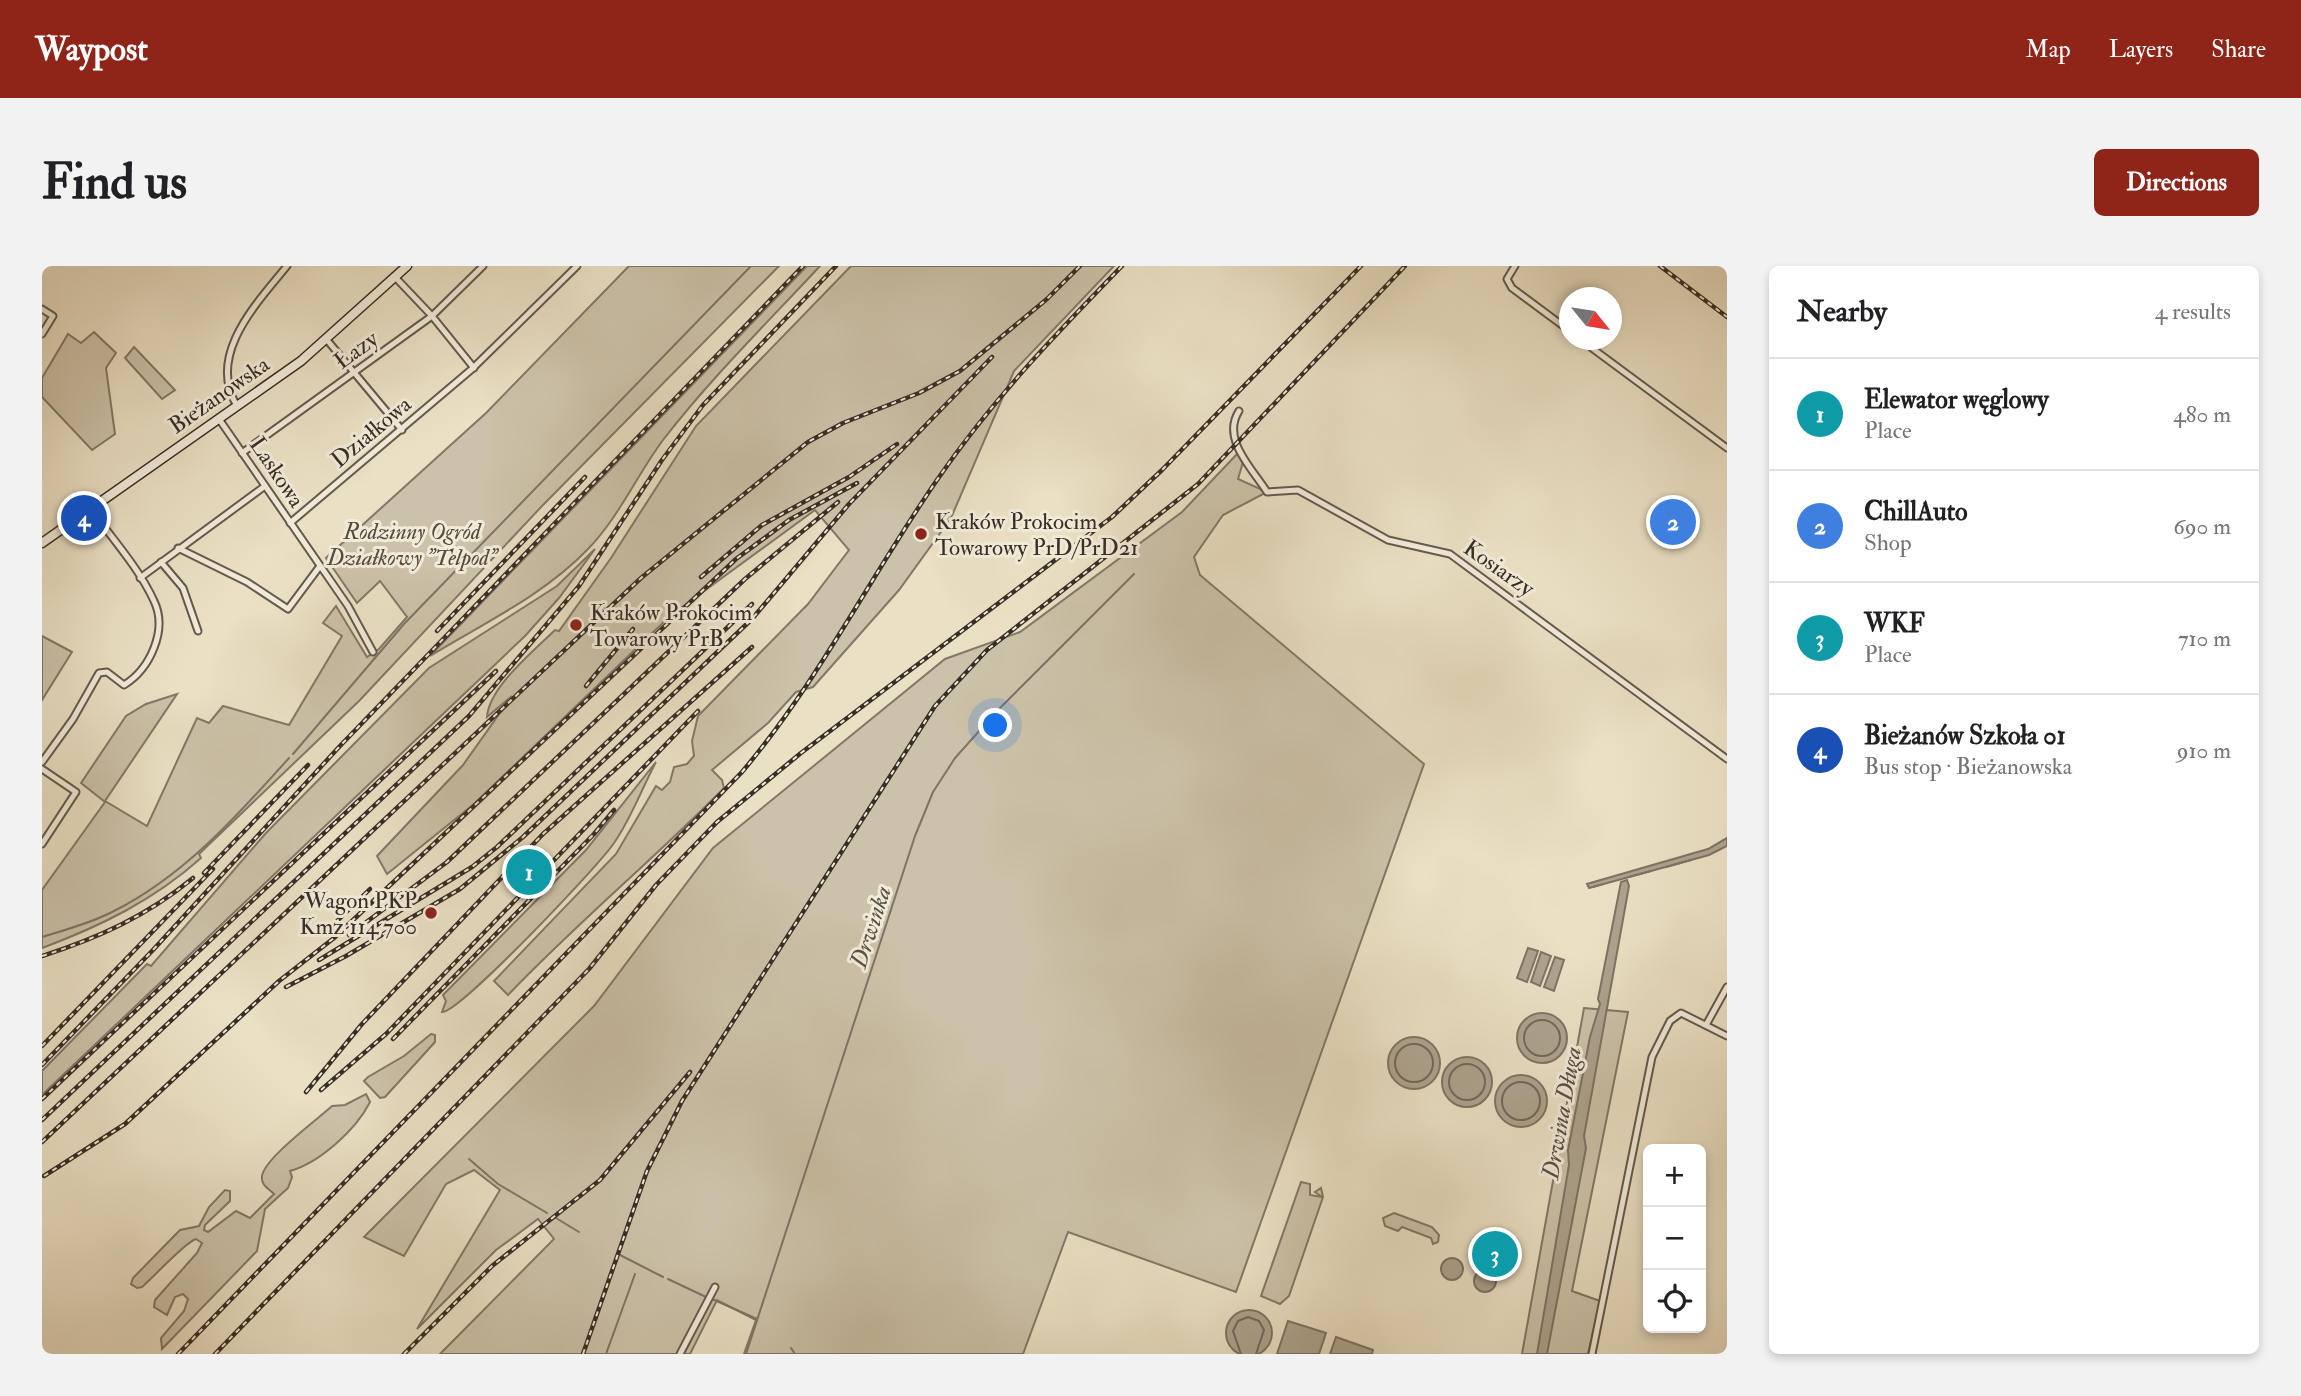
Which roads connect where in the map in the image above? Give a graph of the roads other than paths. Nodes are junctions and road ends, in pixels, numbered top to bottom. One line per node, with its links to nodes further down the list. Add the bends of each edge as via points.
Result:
1 (287, 266): 15 (street, via 241,326 231,349 227,372)
2 (407, 266): 6 (street, Bieżanowska)
3 (483, 266): 8 (street, Łazy)
4 (577, 266): 13 (street, Działkowa)
5 (1515, 266): 9 (street, via 1507,279 1512,288)
6 (395, 277): 8 (street); 11 (street, Bieżanowska)
7 (42, 309): 10 (street, via 54,314)
8 (432, 316): 13 (street); 14 (street, Łazy)
9 (1559, 323)
10 (42, 334)
11 (327, 340): 14 (street); 15 (street, Bieżanowska)
12 (1595, 350): 19 (street)
13 (474, 368): 18 (street, Działkowa)
14 (355, 373): 18 (street); 20 (street, Łazy)
15 (237, 406): 17 (street, Bieżanowska)
16 (1239, 411): 31 (street, Kosiarzy, via 1231,425 1233,438 1267,492 1298,490 1388,540 1450,554)
17 (219, 419): 20 (street, Laskowa); 22 (street, Bieżanowska)
18 (402, 430): 23 (street, Działkowa)
19 (1727, 448)
20 (242, 453): 21 (street, Laskowa)
21 (265, 486): 23 (street, Laskowa); 25 (street)
22 (90, 508): 24 (street, Bieżanowska); 28 (street)
23 (290, 523): 27 (street, Laskowa)
24 (42, 543)
25 (178, 548): 26 (street); 27 (street, via 247,582 288,609)
26 (161, 562): 28 (street); 29 (street, via 183,588)
27 (320, 566): 30 (street, Laskowa)
28 (140, 578): 32 (street, via 158,613 150,660 124,685 107,672 99,673)
29 (198, 631)
30 (373, 652)
31 (1727, 759)
32 (42, 762)
33 (42, 769): 34 (street, via 76,792)
34 (42, 844)
35 (1727, 987): 36 (street)
36 (1706, 1025): 37 (street); 40 (street, via 1687,1013 1676,1014 1648,1067)
37 (1727, 1036)
38 (715, 1287): 39 (street)
39 (680, 1354)
40 (1592, 1354)

